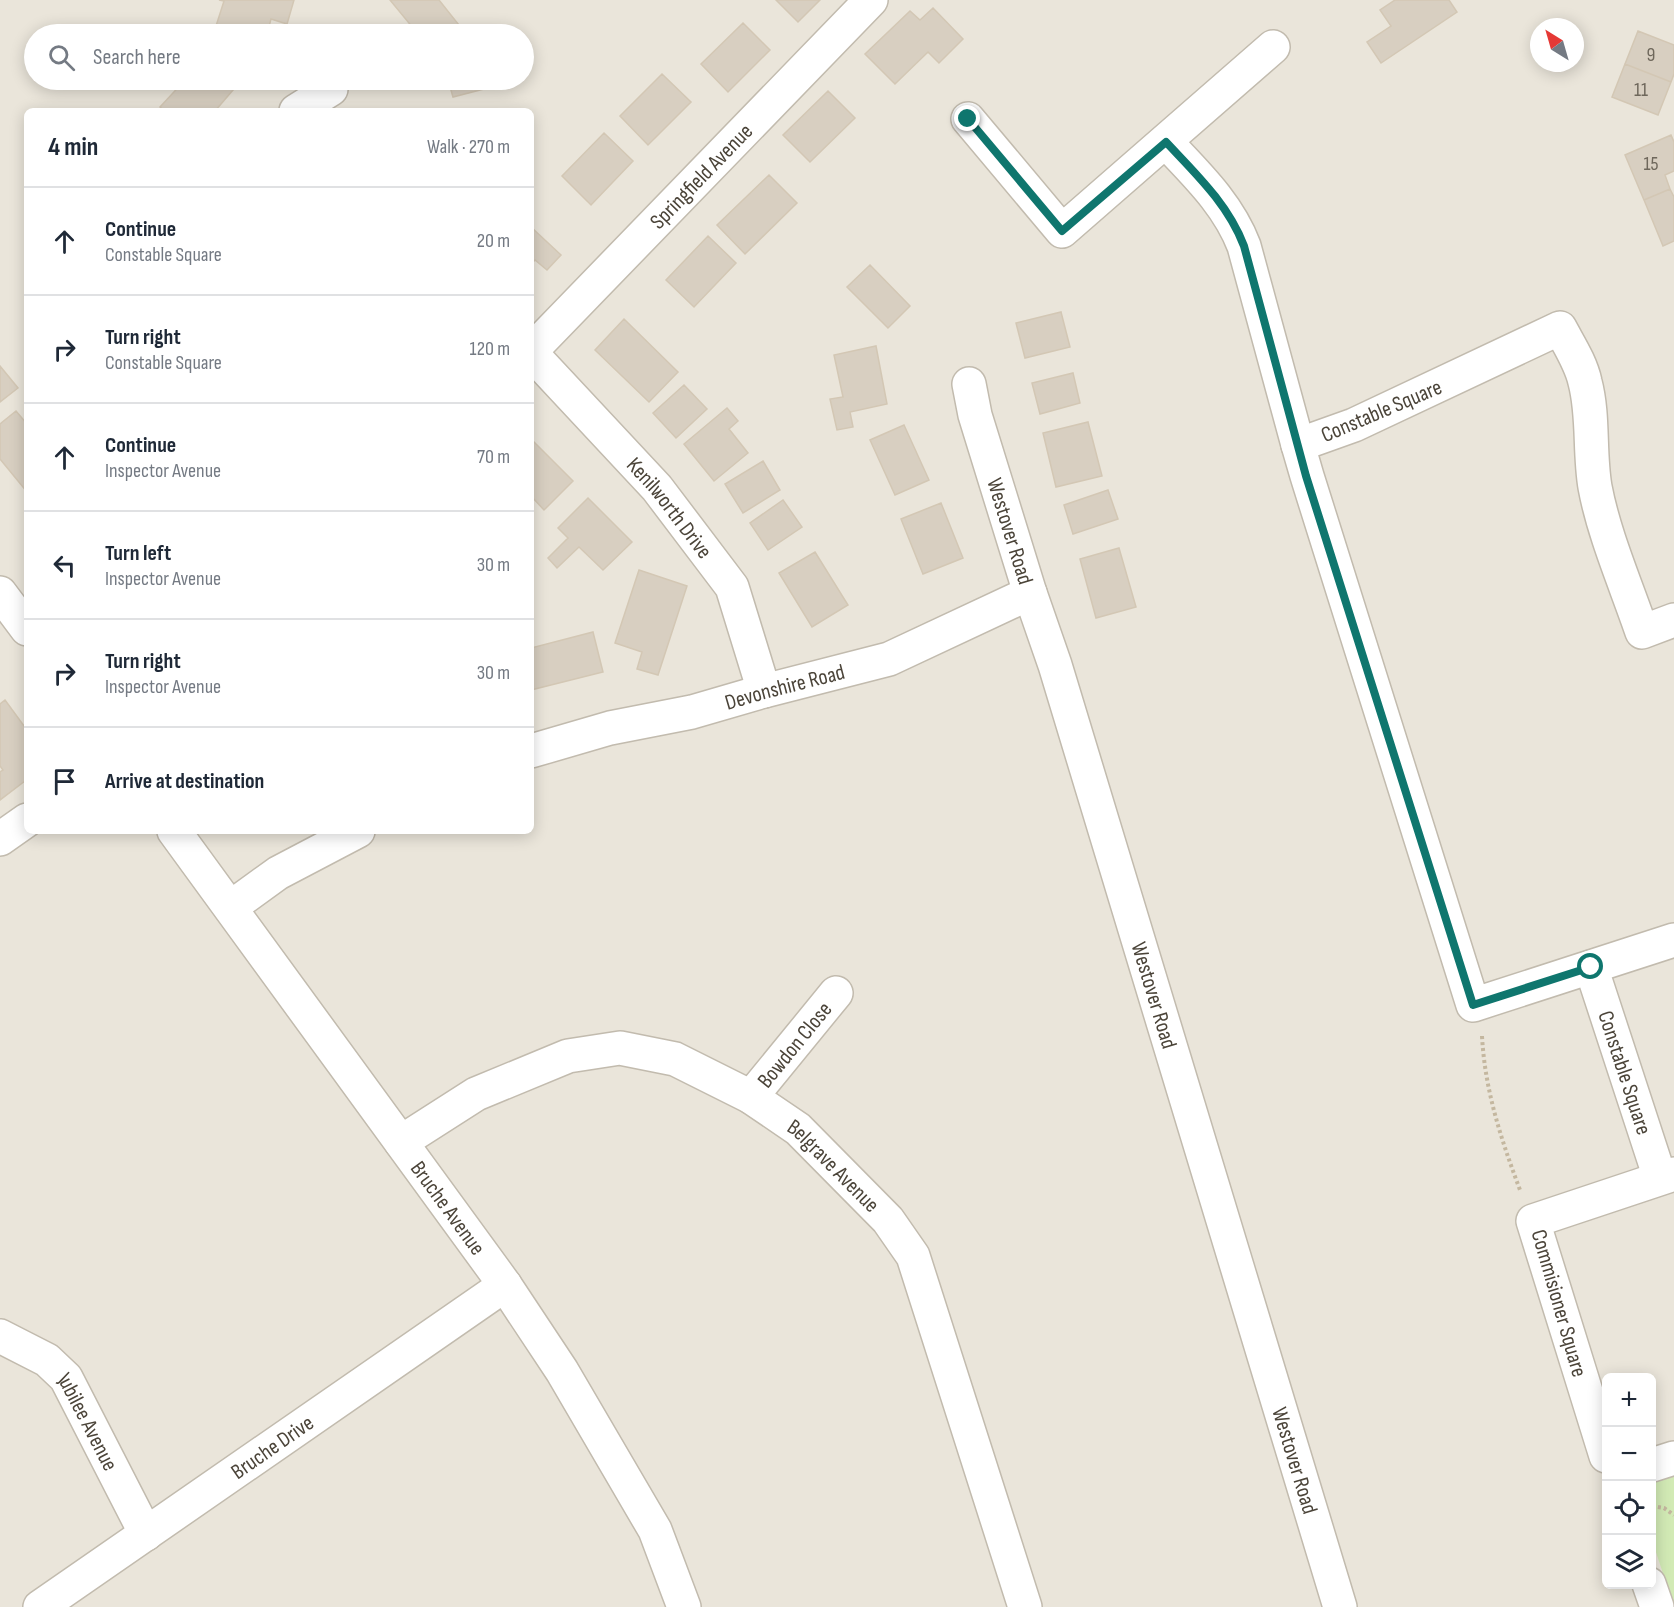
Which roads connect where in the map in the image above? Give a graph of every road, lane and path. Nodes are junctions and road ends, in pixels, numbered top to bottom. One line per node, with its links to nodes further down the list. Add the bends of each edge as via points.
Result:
1 (871, 0): 7 (street, Springfield Avenue)
2 (1273, 47): 6 (street)
3 (329, 90): 4 (street)
4 (301, 108)
5 (968, 119): 6 (street, via 1062,231)
6 (1166, 142): 10 (street, via 1213,192 1237,228)
7 (534, 349)
8 (534, 355): 15 (street, Kenilworth Drive, via 657,488 732,587)
9 (969, 384): 12 (street, Westover Road)
10 (1298, 445): 13 (street, Constable Square, via 1354,425 1560,328 1585,381 1596,489 1642,632); 25 (street, Constable Square)
11 (0, 593): 14 (street)
12 (1030, 593): 15 (street, Devonshire Road, via 889,659); 42 (street, Westover Road)
13 (1674, 620)
14 (24, 625)
15 (764, 691): 16 (street, Devonshire Road)
16 (534, 750)
17 (24, 822): 20 (street)
18 (176, 834): 21 (street, Bruche Avenue)
19 (352, 834): 21 (street, via 278,873)
20 (0, 839)
21 (231, 907): 27 (street, Bruche Avenue)
22 (1674, 940): 23 (street)
23 (1591, 967): 25 (street); 28 (street, Constable Square)
24 (836, 993): 26 (street, Bowdon Close)
25 (1473, 1005): 29 (path, via 1481,1022 1492,1109)
26 (751, 1097): 27 (street, Belgrave Avenue, via 675,1059 620,1048 568,1056 476,1095); 41 (street, Belgrave Avenue, via 798,1129 888,1220 913,1256)
27 (401, 1142): 30 (street, Bruche Avenue)
28 (1667, 1176): 29 (street, Commisioner Square)
29 (1533, 1221): 32 (street, Commisioner Square)
30 (505, 1285): 37 (street, Bruche Drive); 40 (street, Bruche Avenue, via 562,1371 655,1530)
31 (0, 1336): 37 (street, Jubilee Avenue, via 47,1360 66,1378)
32 (1602, 1443)
33 (1674, 1458): 34 (street)
34 (1656, 1464)
35 (1656, 1507): 36 (path)
36 (1674, 1515)
37 (146, 1534): 39 (street, Bruche Drive)
38 (1651, 1589): 43 (street)
39 (40, 1607)
40 (684, 1607)
41 (1025, 1607)
42 (1340, 1607)
43 (1657, 1607)

